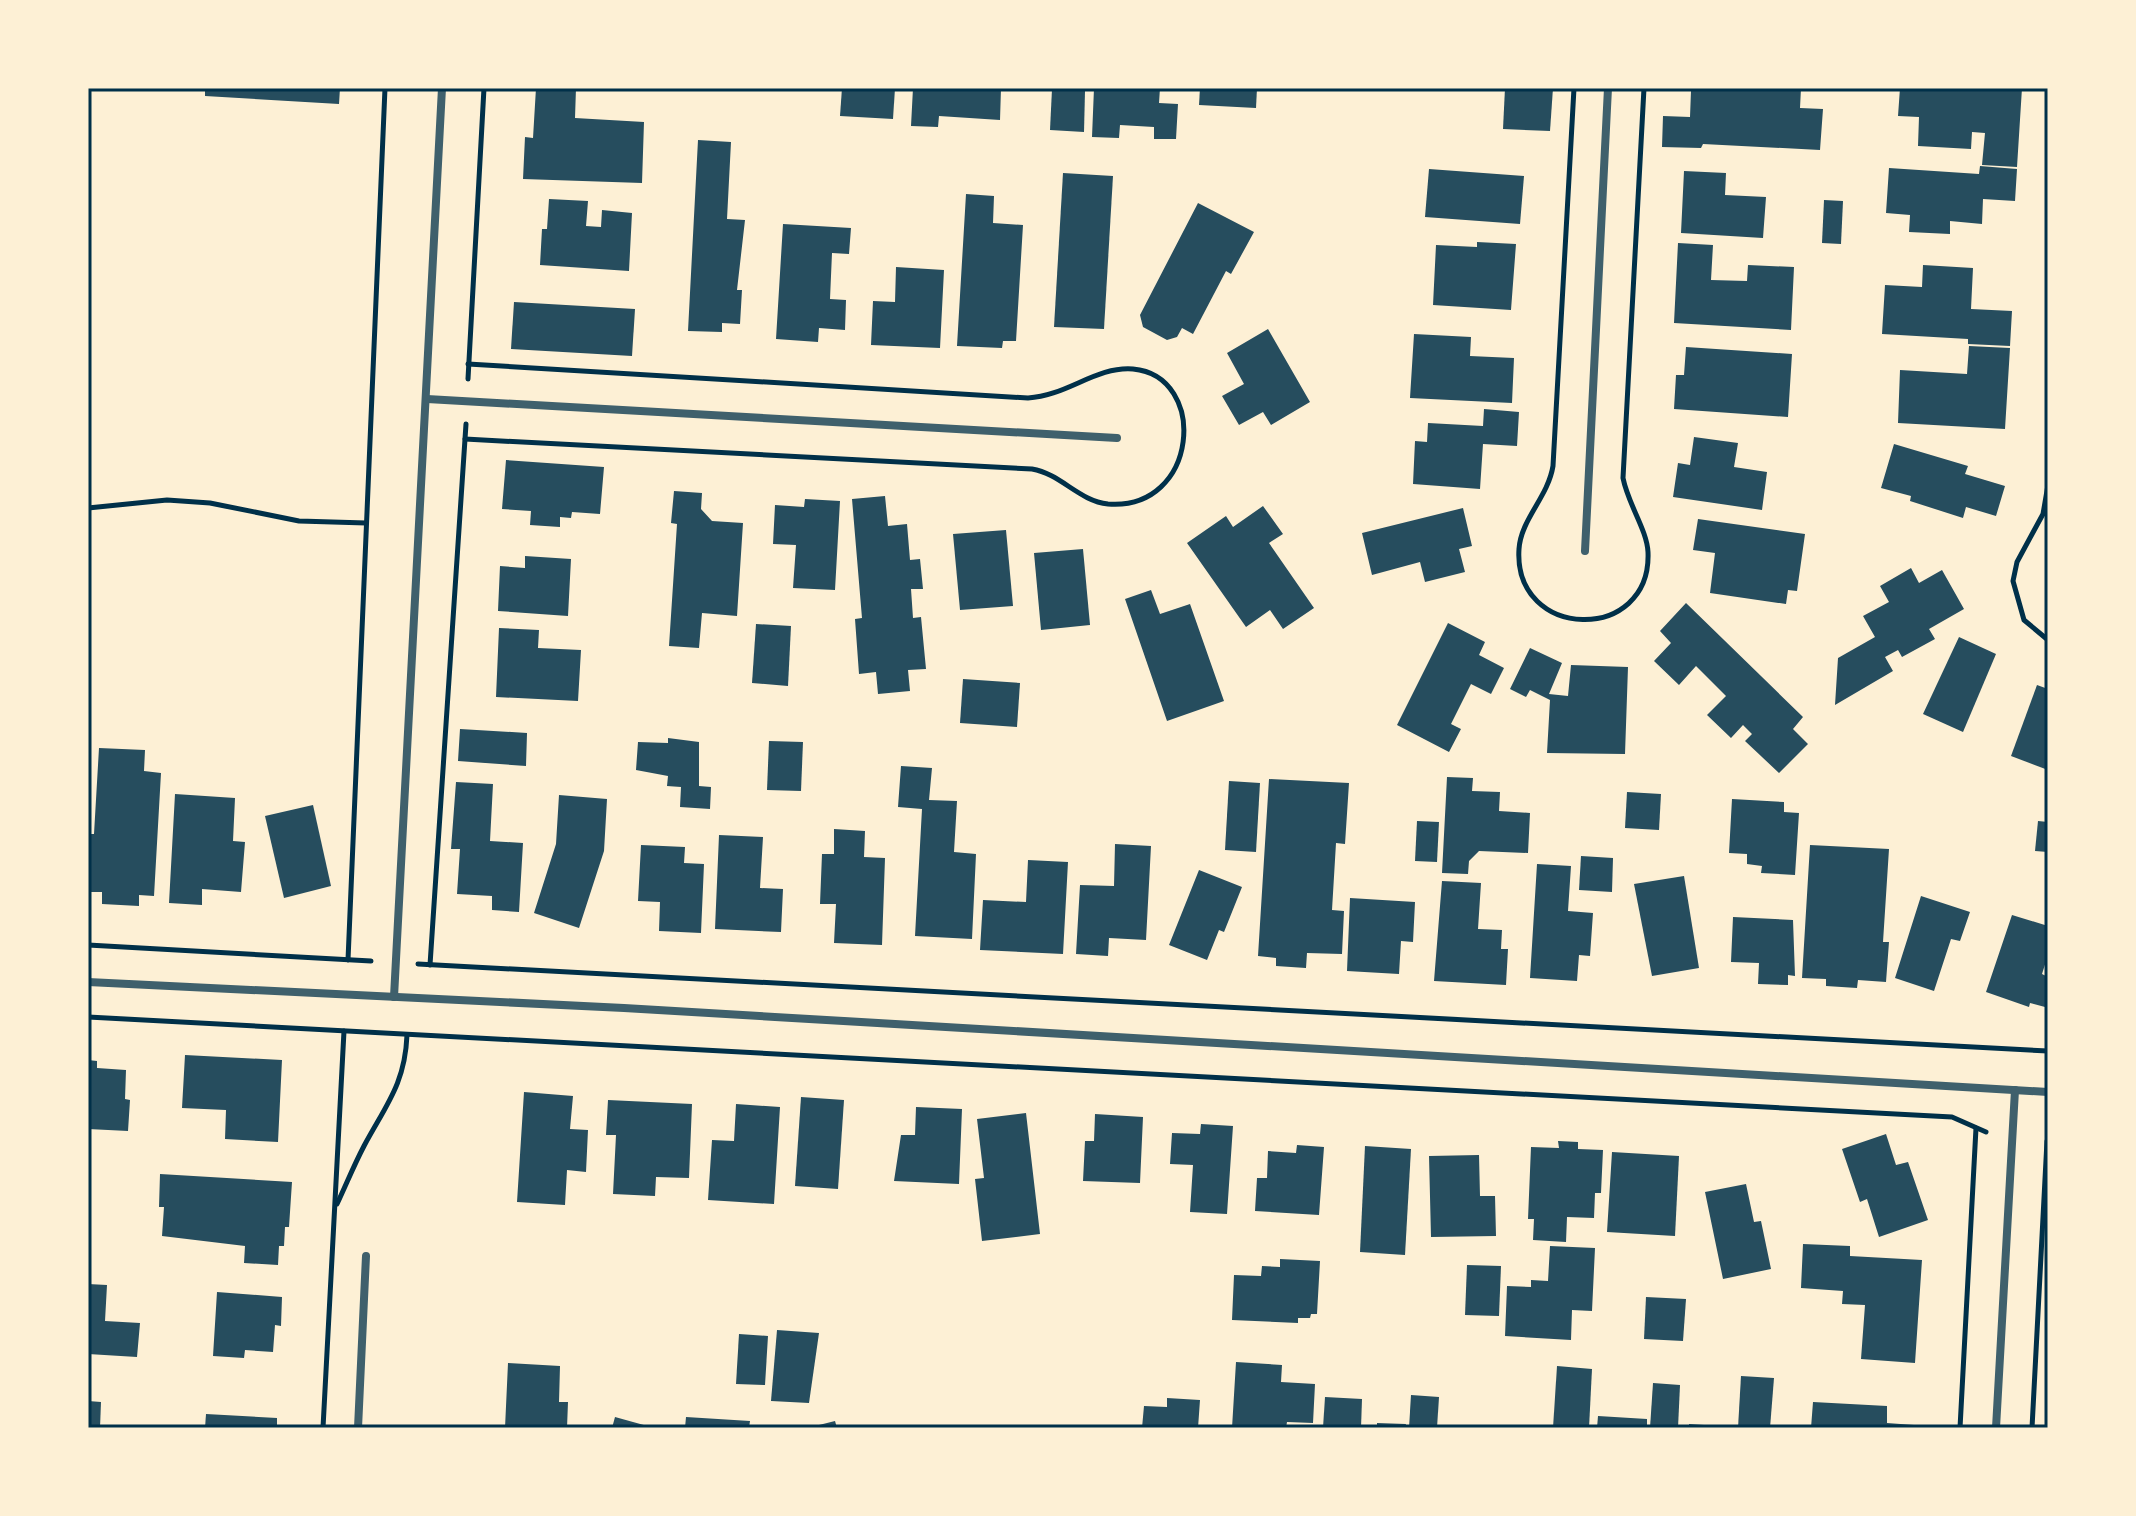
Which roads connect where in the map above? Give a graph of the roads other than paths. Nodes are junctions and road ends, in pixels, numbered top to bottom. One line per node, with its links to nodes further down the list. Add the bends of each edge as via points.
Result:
1 (442, 88): 3 (street)
2 (1608, 88): 5 (street)
3 (427, 399): 4 (street); 7 (street)
4 (1117, 438)
5 (1585, 551)
6 (88, 982): 7 (street)
7 (394, 997): 8 (street)
8 (2015, 1090): 9 (street); 12 (street)
9 (2048, 1092)
10 (366, 1256): 11 (street)
11 (358, 1428)
12 (1996, 1428)

